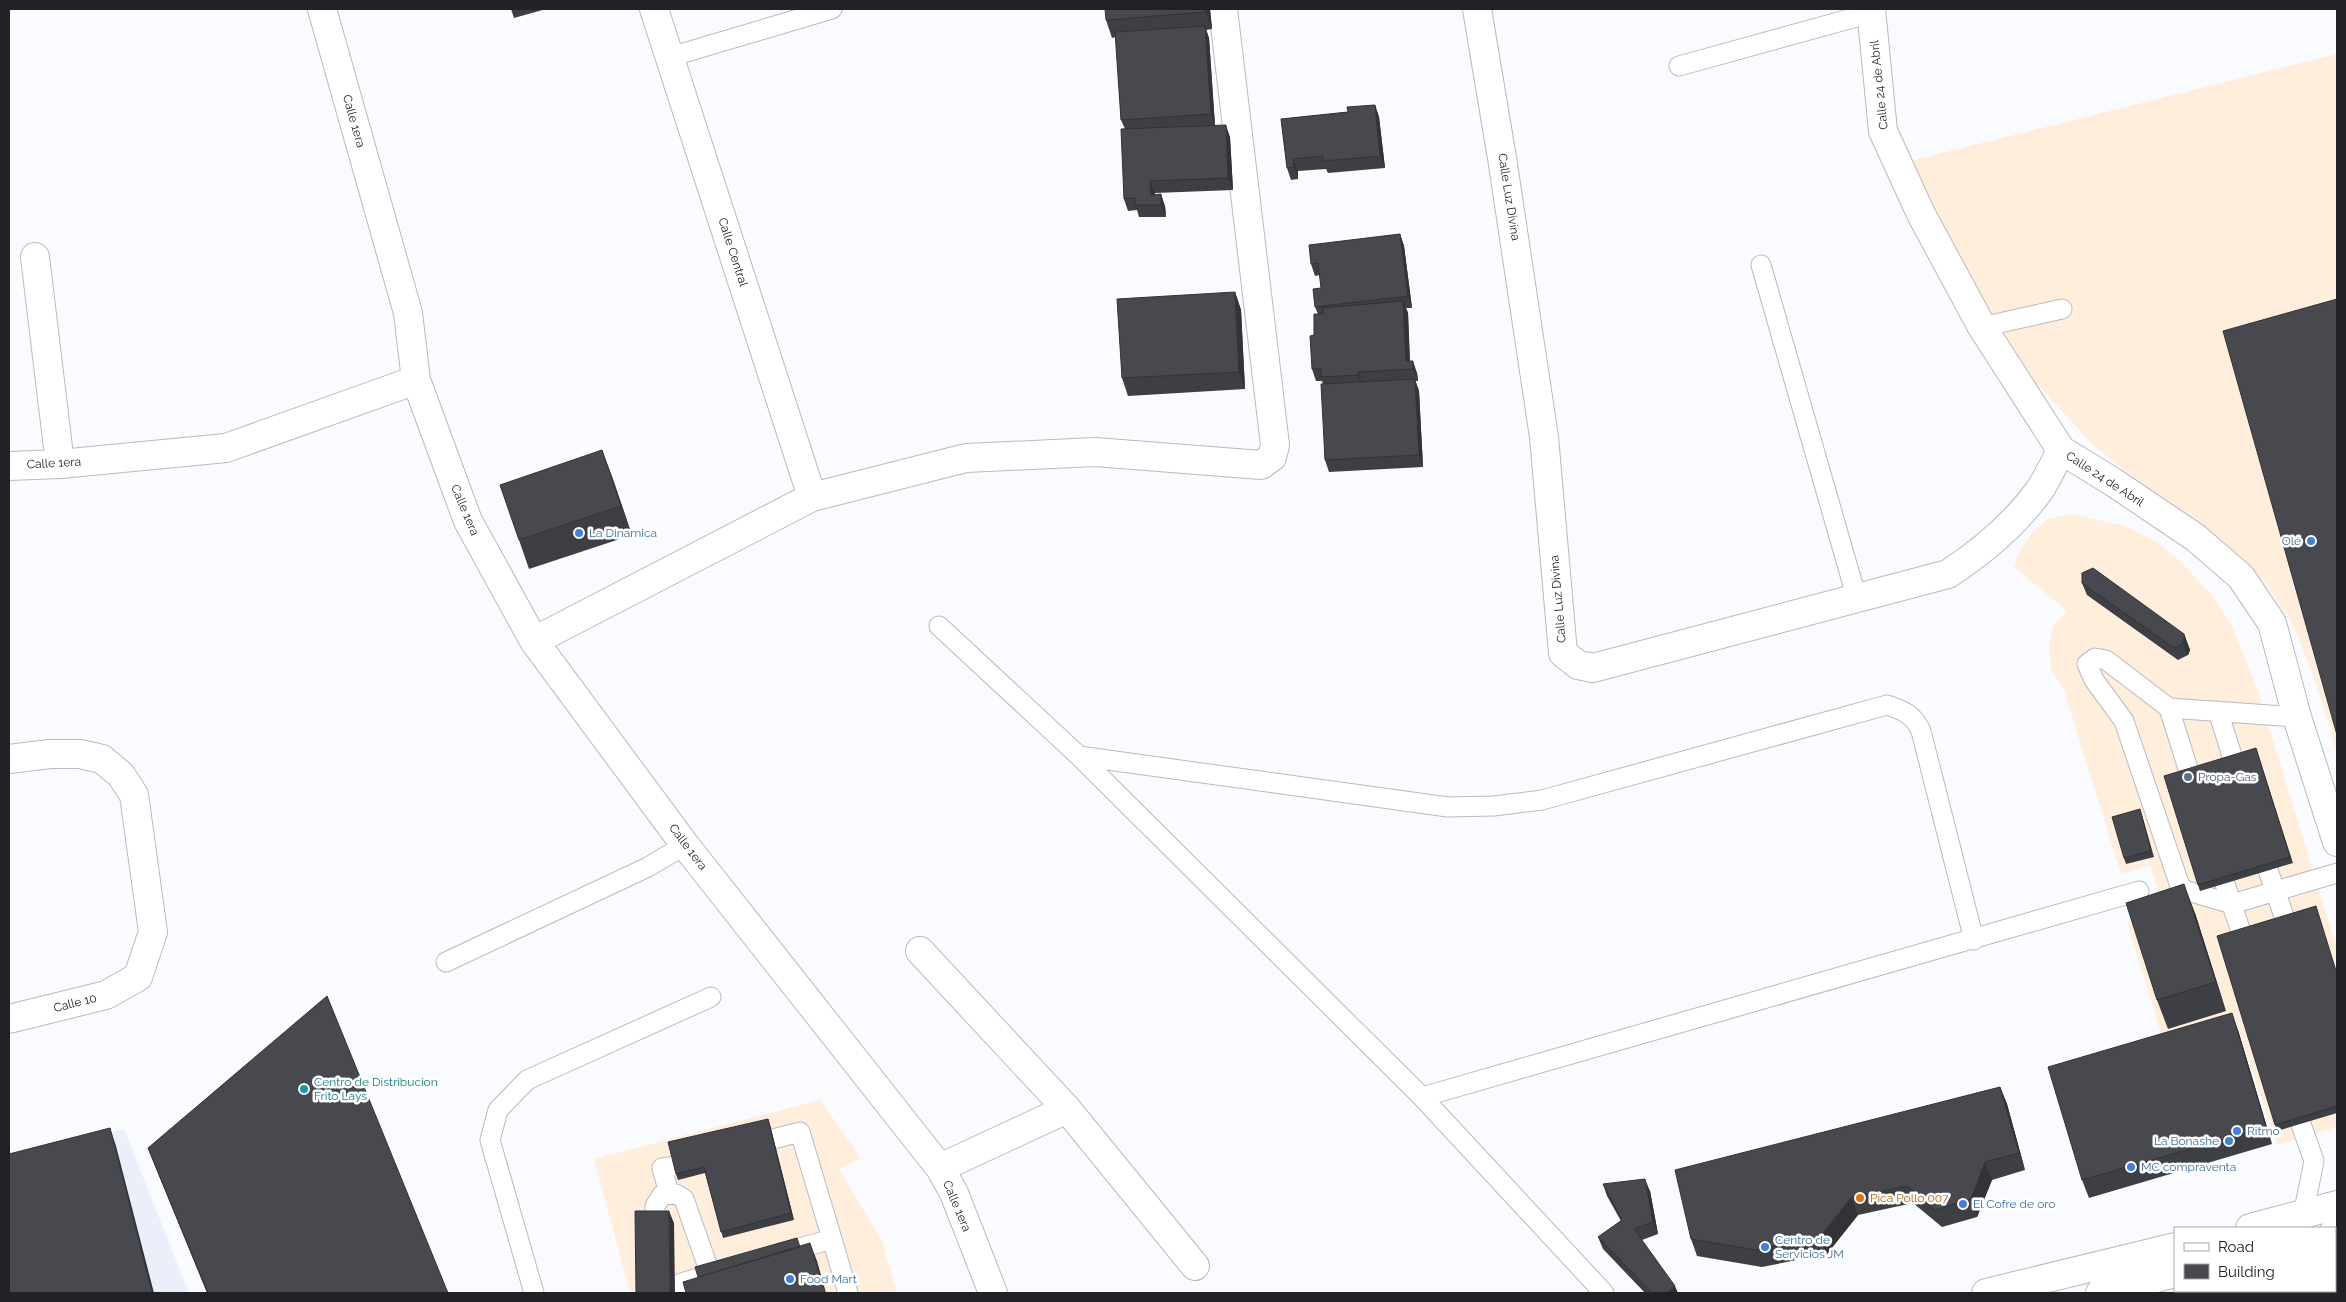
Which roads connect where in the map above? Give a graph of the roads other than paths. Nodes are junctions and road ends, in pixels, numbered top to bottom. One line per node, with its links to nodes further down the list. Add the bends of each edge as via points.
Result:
1 (322, 9): 13 (street, Calle 1era, via 408,312)
2 (654, 9): 7 (street, Calle Central)
3 (832, 9): 7 (lane)
4 (1223, 9): 17 (street, via 1275,445 1272,458 1261,464 1094,452 966,458)
5 (1477, 9): 18 (street, Calle Luz Divina, via 1544,437 1563,654 1578,665 1593,668)
6 (1871, 11): 8 (lane); 12 (street, Calle 24 de Abril, via 1883,132 1921,214)
7 (670, 57): 17 (street, Calle Central)
8 (1679, 66)
9 (35, 257): 15 (street)
10 (1761, 265): 18 (lane)
11 (2062, 309): 12 (lane)
12 (1982, 328): 14 (street, Calle 24 de Abril)
13 (416, 380): 15 (street, Calle 1era, via 226,448); 20 (street, Calle 1era, via 468,521)
14 (2061, 450): 18 (street, Calle Luz Divina, via 2039,490 2011,524 1982,551 1948,574); 23 (street, Calle 24 de Abril, via 2196,538 2241,578 2272,623)
15 (60, 464): 16 (street, Calle 1era)
16 (9, 466)
17 (812, 496): 20 (street)
18 (1857, 600)
19 (939, 626): 24 (lane)
20 (534, 641): 29 (street, Calle 1era)
21 (2169, 708): 22 (lane); 27 (lane); 35 (lane, via 2106,660 2095,658 2087,664 2094,680 2124,721 2182,889)
22 (2218, 711): 23 (lane); 26 (lane)
23 (2297, 717): 28 (street, Calle 24 de Abril)
24 (1079, 756): 38 (lane, via 1448,807 1494,806 1542,800 1887,705 1904,710 1916,720 1921,731); 43 (lane)
25 (9, 760): 42 (street, Calle 10, via 50,754 80,754 102,759 121,775 134,795 153,932 138,977 106,995)
26 (2234, 762)
27 (2190, 775)
28 (2337, 842)
29 (684, 844): 40 (lane, via 648,867); 48 (street, Calle 1era)
30 (2268, 870): 34 (lane)
31 (2337, 873): 34 (lane)
32 (2225, 884): 35 (lane)
33 (2140, 891): 38 (lane)
34 (2275, 891): 35 (lane); 36 (lane)
35 (2232, 904): 37 (lane)
36 (2286, 922)
37 (2242, 935)
38 (1974, 940): 43 (lane)
39 (920, 951): 44 (street)
40 (446, 962)
41 (711, 997): 60 (lane, via 527,1080 498,1110 490,1140)
42 (9, 1019)
43 (1422, 1097): 63 (lane)
44 (1067, 1110): 48 (street); 57 (street)
45 (2301, 1124): 51 (lane, via 2314,1161)
46 (773, 1139): 54 (lane, via 800,1132)
47 (674, 1166): 49 (lane, via 662,1168)
48 (940, 1168): 59 (street, Calle 1era, via 954,1193)
49 (669, 1193): 52 (lane, via 662,1195 655,1206); 61 (lane, via 684,1199 689,1208 704,1274 681,1283)
50 (2337, 1205): 51 (street)
51 (2302, 1222): 53 (street)
52 (655, 1223)
53 (2259, 1227)
54 (832, 1239): 56 (lane); 62 (lane)
55 (2174, 1247): 64 (street)
56 (800, 1248)
57 (1195, 1266)
58 (2174, 1273): 65 (street)
59 (990, 1291)
60 (534, 1293)
61 (682, 1293)
62 (848, 1293)
63 (1604, 1293)
64 (1986, 1293)
65 (2100, 1293)

